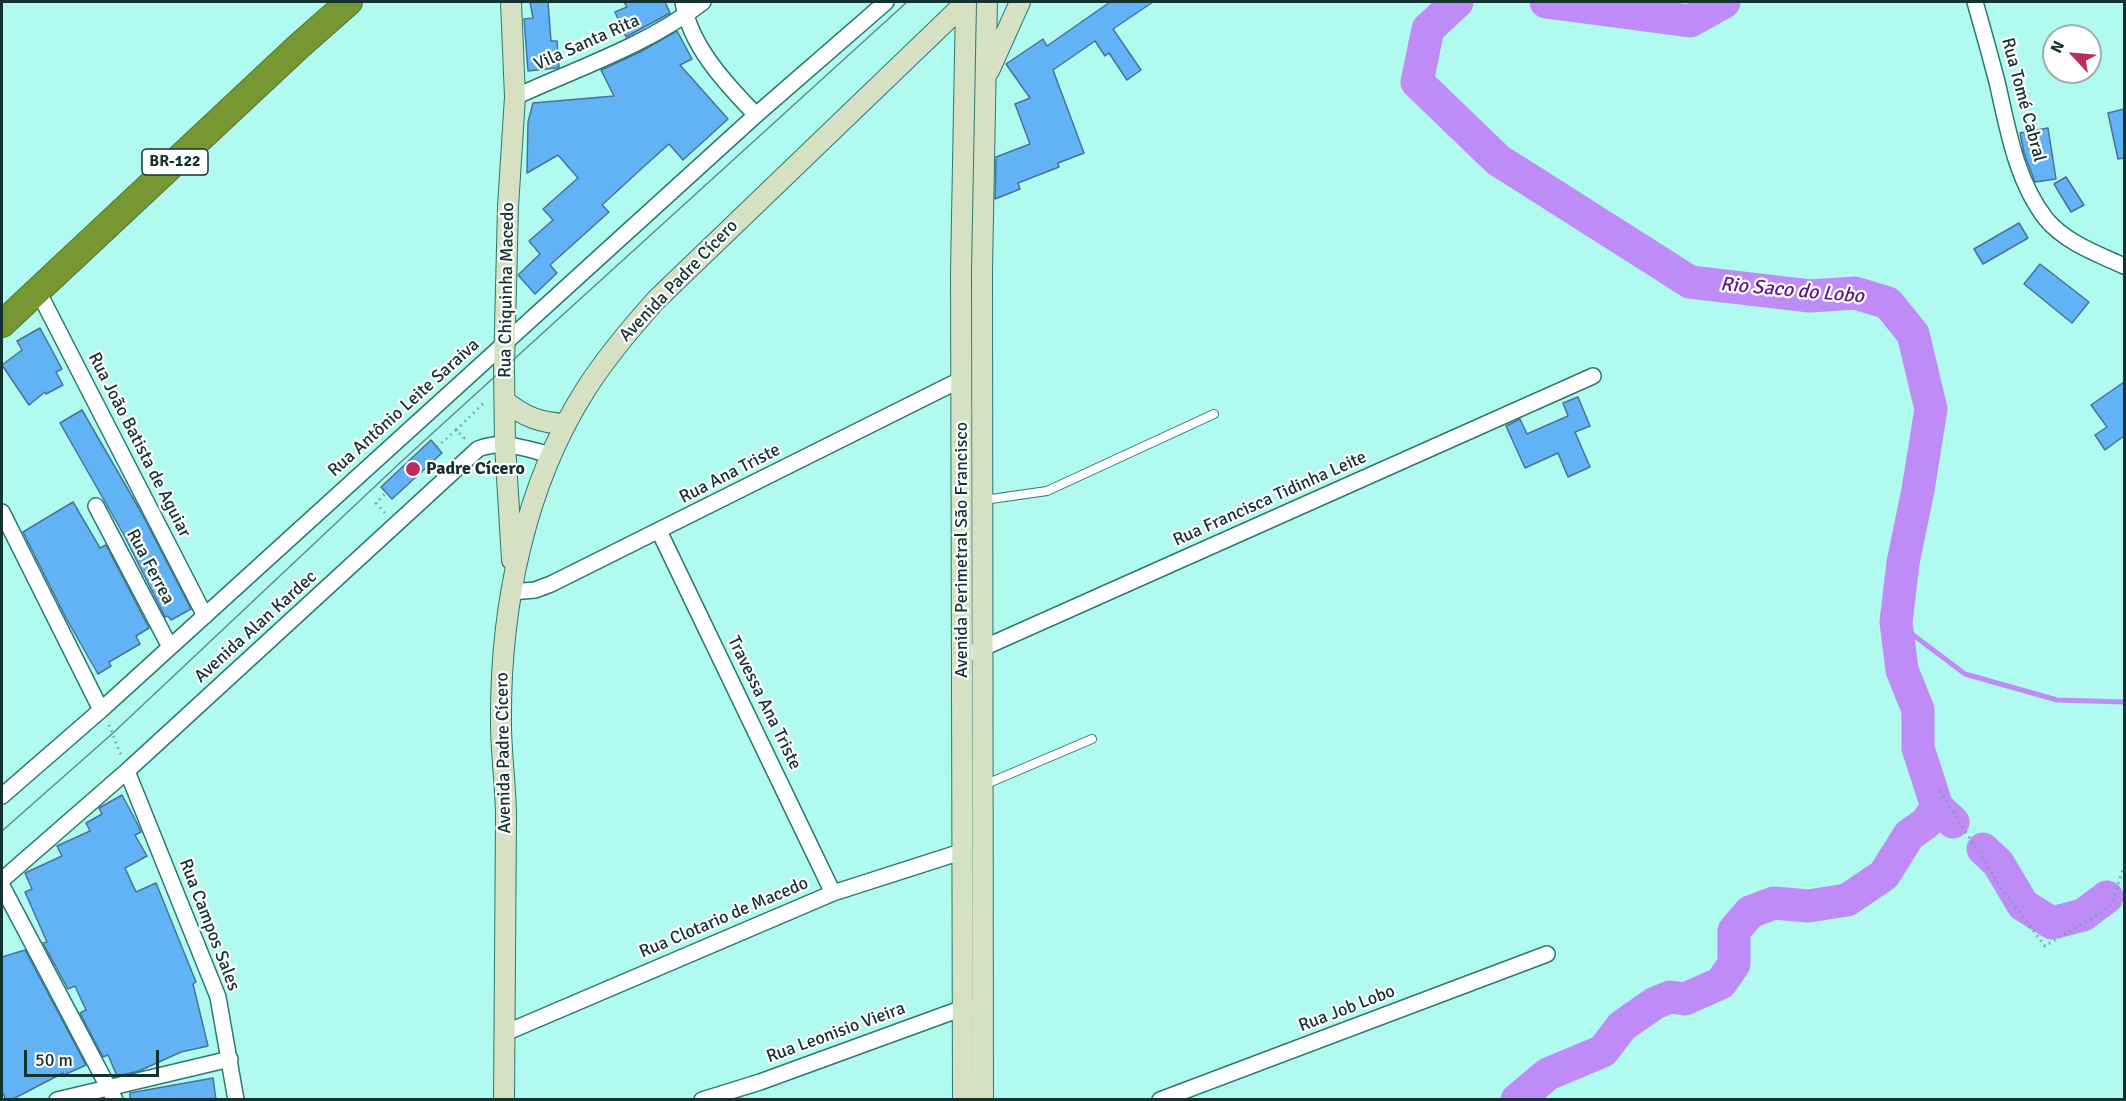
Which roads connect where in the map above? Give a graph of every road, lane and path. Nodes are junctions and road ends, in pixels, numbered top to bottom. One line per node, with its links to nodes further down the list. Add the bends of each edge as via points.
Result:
1 (349, 2): 16 (highway, BR-122)
2 (512, 2): 11 (main road, Rua Chiquinha Macedo)
3 (702, 2): 9 (street, Vila Santa Rita)
4 (886, 2): 12 (street, Rua Antônio Leite Saraiva)
5 (966, 2): 15 (main road, Avenida Perimetral São Francisco); 24 (main road, Avenida Padre Cícero, via 656,300 614,348)
6 (987, 2): 10 (main road, Avenida Perimetral São Francisco)
7 (1020, 2): 10 (main road)
8 (1975, 2): 13 (street, Rua Tomé Cabral, via 2012,147 2029,192 2047,220 2071,241)
9 (684, 9): 11 (street, Vila Santa Rita, via 652,36); 12 (street, via 704,52)
10 (985, 78): 14 (main road, Avenida Perimetral São Francisco)
11 (515, 97): 18 (main road, Rua Chiquinha Macedo)
12 (756, 115): 18 (street, Rua Antônio Leite Saraiva)
13 (2124, 266)
14 (982, 270): 15 (main road); 31 (main road, Avenida Perimetral São Francisco)
15 (961, 272): 20 (main road, Avenida Perimetral São Francisco)
16 (38, 291): 17 (highway, BR-122); 37 (street, Rua João Batista de Aguiar)
17 (2, 324)
18 (505, 343): 21 (main road, Rua Chiquinha Macedo); 37 (street, Rua Antônio Leite Saraiva)
19 (1593, 376): 39 (street, Rua Francisca Tidinha Leite)
20 (962, 380): 35 (street, Rua Ana Triste); 40 (main road, Avenida Perimetral São Francisco)
21 (505, 401): 24 (main road, via 534,420); 27 (main road, Rua Chiquinha Macedo)
22 (1214, 414): 31 (lane, via 1047,491)
23 (469, 417): 25 (path)
24 (566, 424): 29 (main road, Avenida Padre Cícero)
25 (456, 430): 26 (path); 28 (path)
26 (464, 438)
27 (506, 444): 29 (street, Avenida Alan Kardec); 36 (main road, Rua Chiquinha Macedo); 43 (street, Avenida Alan Kardec, via 478,449)
28 (437, 447)
29 (551, 455): 36 (main road, Avenida Padre Cícero, via 532,507)
30 (386, 493): 32 (path)
31 (982, 501): 39 (main road, Avenida Perimetral São Francisco)
32 (376, 503)
33 (96, 506): 38 (street, Rua Ferrea)
34 (2, 512): 41 (street)
35 (659, 531): 36 (street, Rua Ana Triste, via 535,590); 51 (street, Travessa Ana Triste)
36 (512, 585): 55 (main road, Avenida Padre Cícero, via 503,659 501,723 506,815)
37 (205, 616): 38 (street, Rua Antônio Leite Saraiva)
38 (170, 647): 41 (street, Rua Antônio Leite Saraiva)
39 (983, 650): 40 (street, Rua Francisca Tidinha Leite); 44 (main road, Avenida Perimetral São Francisco)
40 (962, 655): 47 (main road, Avenida Perimetral São Francisco)
41 (101, 710): 43 (path); 46 (street, Rua Antônio Leite Saraiva)
42 (1092, 739): 44 (lane)
43 (127, 771): 49 (street, Avenida Alan Kardec); 56 (street, Rua Campos Sales, via 218,998)
44 (982, 786): 53 (main road, Avenida Perimetral São Francisco)
45 (1941, 790): 48 (path, via 2001,888 2045,946 2110,907)
46 (2, 796)
47 (964, 851): 51 (street, Rua Clotario de Macedo); 54 (main road, Avenida Perimetral São Francisco)
48 (2124, 867)
49 (2, 880)
50 (2, 886): 57 (street)
51 (833, 892): 55 (street, Rua Clotario de Macedo)
52 (1547, 954): 64 (street, Rua Job Lobo)
53 (983, 1005): 54 (street, Rua Leonisio Vieira); 63 (main road, Avenida Perimetral São Francisco)
54 (963, 1008): 61 (street, Rua Leonisio Vieira); 62 (main road, Avenida Perimetral São Francisco)
55 (505, 1033): 60 (main road, Avenida Padre Cícero)
56 (230, 1059): 57 (street); 59 (street, Rua Campos Sales)
57 (112, 1093): 58 (street)
58 (57, 1100)
59 (236, 1100)
60 (504, 1100)
61 (702, 1100)
62 (963, 1100)
63 (983, 1100)
64 (1160, 1100)

